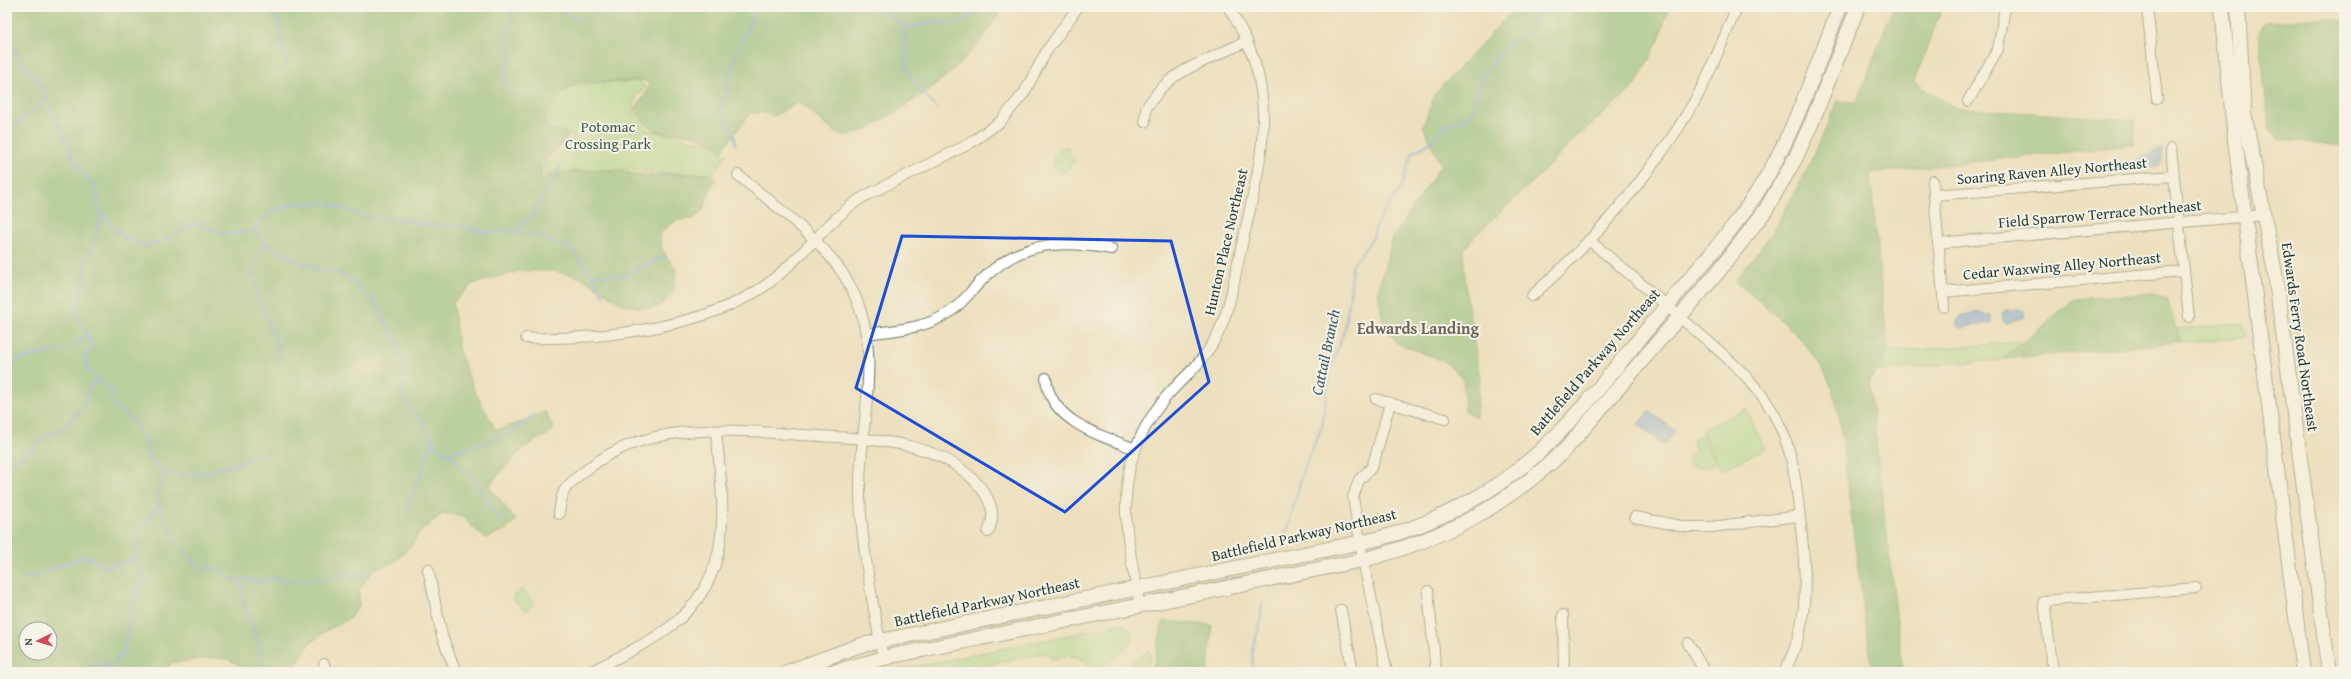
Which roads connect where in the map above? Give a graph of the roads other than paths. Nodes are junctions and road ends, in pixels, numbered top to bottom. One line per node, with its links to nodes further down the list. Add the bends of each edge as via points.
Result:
1 (1078, 7): 22 (street, via 1046,52 1024,93 1000,122 969,144 863,197 835,218)
2 (1228, 7): 10 (street, Hunton Place Northeast)
3 (1737, 7): 23 (street, via 1709,73 1678,130 1642,178)
4 (1840, 7): 29 (main road, Battlefield Parkway Northeast, via 1785,142 1764,182 1736,225)
5 (1858, 7): 31 (main road, via 1811,124 1781,187 1747,237)
6 (2005, 7): 12 (street, via 1998,49)
7 (2147, 7): 11 (street)
8 (2222, 7): 20 (main road)
9 (2238, 7): 19 (main road, Edwards Ferry Road Northeast, via 2244,113)
10 (1247, 41): 13 (street, via 1174,77 1161,88 1146,108); 41 (street, Hunton Place Northeast, via 1262,94 1264,135 1262,156 1227,310 1206,355 1166,397)
11 (2157, 98)
12 (1968, 101)
13 (1145, 122)
14 (2170, 149): 16 (street)
15 (738, 175): 22 (street)
16 (2173, 176): 18 (street, Soaring Raven Alley Northeast); 21 (street)
17 (1933, 181): 18 (street)
18 (1934, 195): 24 (street)
19 (2264, 215): 20 (street, Field Sparrow Terrace Northeast); 70 (main road, Edwards Ferry Road Northeast, via 2275,273)
20 (2245, 217): 21 (street, Field Sparrow Terrace Northeast); 69 (main road)
21 (2178, 223): 24 (street, Field Sparrow Terrace Northeast); 26 (street)
22 (813, 240): 33 (street, via 830,257 848,282 858,303); 34 (street, via 767,284 748,297 710,313 591,337)
23 (1589, 240): 28 (street); 29 (street)
24 (1938, 243): 27 (street)
25 (1112, 249): 33 (street, via 1063,243 1022,252 996,267 958,306 934,321 920,326)
26 (2184, 271): 27 (street, Cedar Waxwing Alley Northeast); 32 (street)
27 (1943, 292): 30 (street)
28 (1532, 296)
29 (1667, 306): 31 (street); 46 (main road, Battlefield Parkway Northeast, via 1572,418 1519,469 1485,492 1434,518 1390,535)
30 (1944, 307)
31 (1680, 317): 43 (street, via 1741,370 1766,399 1789,450); 47 (main road, via 1566,450 1532,480 1488,510 1444,534)
32 (2188, 317)
33 (867, 334): 40 (street, via 870,368)
34 (526, 338)
35 (1046, 378): 41 (street, via 1054,404 1068,416 1096,434)
36 (1376, 399): 37 (street)
37 (1390, 404): 38 (street); 46 (street, via 1375,458 1371,468 1358,480 1353,497)
38 (1445, 419)
39 (716, 431): 40 (street); 42 (street, via 661,436 631,444 608,455 579,476 565,490); 59 (street, via 723,501 723,535 713,572 686,613 673,625)
40 (862, 439): 45 (street, via 919,448 950,461 964,471 976,482 992,505 994,520); 55 (street, via 862,529)
41 (1136, 449): 49 (street, Hunton Place Northeast, via 1128,476 1124,514 1126,537)
42 (559, 514)
43 (1799, 516): 44 (street, via 1711,527 1686,527); 67 (street, via 1805,567 1805,609 1797,644)
44 (1636, 517)
45 (988, 532)
46 (1360, 543): 47 (street); 49 (main road, Battlefield Parkway Northeast)
47 (1363, 560): 52 (main road); 63 (street)
48 (428, 569): 58 (street, via 442,636)
49 (1137, 588): 52 (street, Hunton Place Northeast); 55 (main road, Battlefield Parkway Northeast)
50 (2196, 588): 68 (street, via 2044,601)
51 (1428, 591): 64 (street)
52 (1140, 606): 57 (main road)
53 (1341, 610): 62 (street)
54 (1563, 615): 65 (street)
55 (880, 641): 57 (street); 60 (main road, Battlefield Parkway Northeast, via 838,652)
56 (1688, 643): 66 (street)
57 (883, 658): 61 (main road)
58 (456, 672)
59 (590, 672)
60 (787, 672)
61 (833, 672)
62 (1353, 672)
63 (1387, 672)
64 (1436, 672)
65 (1564, 672)
66 (1705, 672)
67 (1784, 672)
68 (2053, 672)
69 (2303, 672)
70 (2329, 672)

